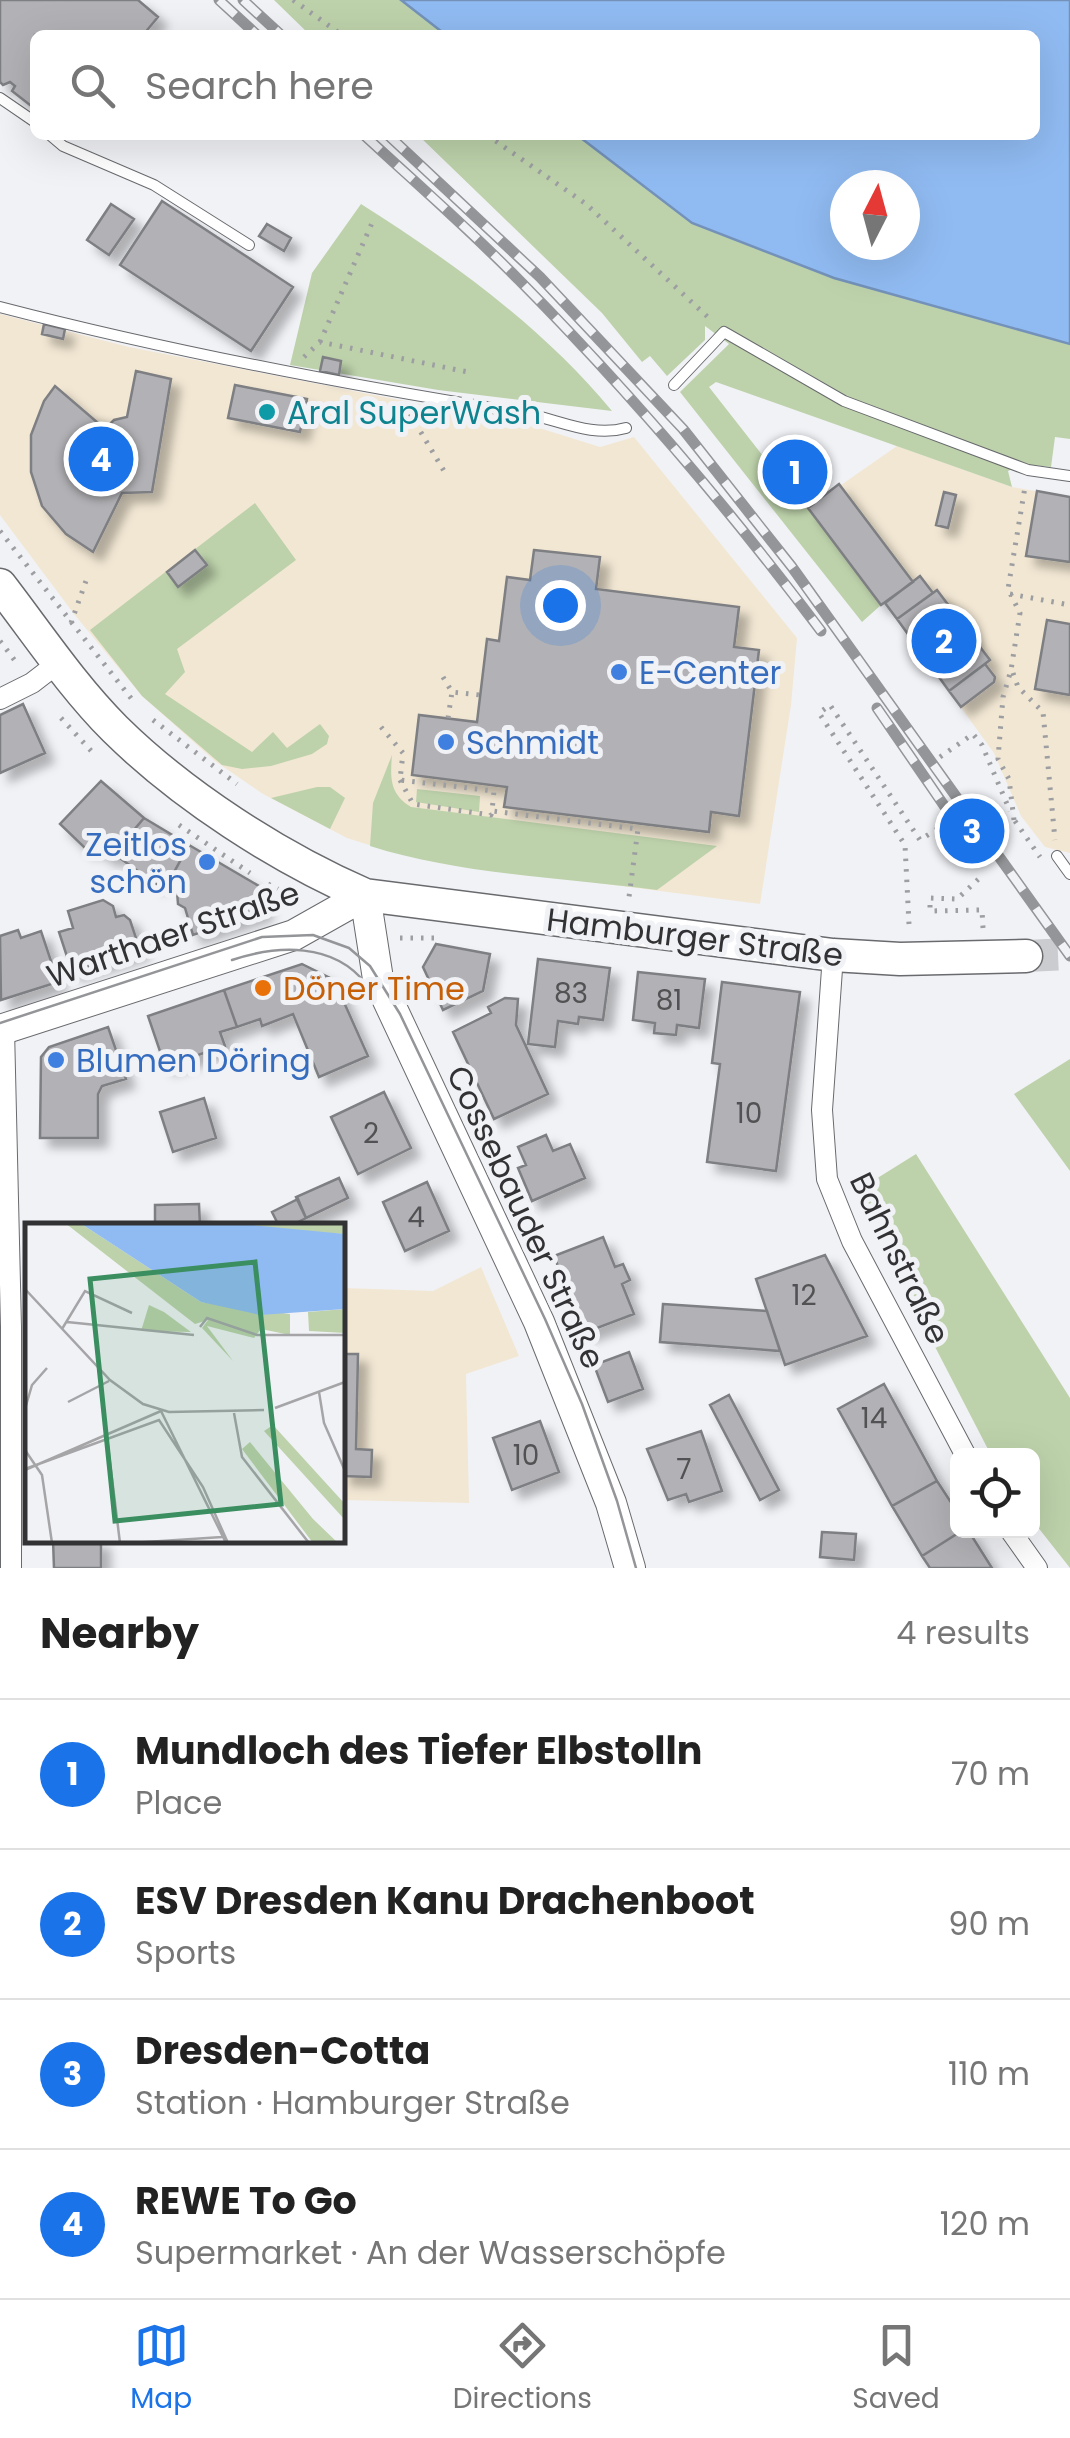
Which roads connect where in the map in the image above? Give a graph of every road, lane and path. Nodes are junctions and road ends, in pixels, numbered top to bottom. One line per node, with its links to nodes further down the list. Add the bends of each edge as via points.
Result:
1 (293, 0): 2 (path)
2 (335, 30)
3 (0, 98): 4 (lane)
4 (30, 119)
5 (56, 140): 8 (lane, via 154,185)
6 (493, 140): 10 (path, via 586,204)
7 (372, 224): 11 (path)
8 (249, 245)
9 (0, 307): 13 (lane)
10 (724, 332): 14 (lane); 17 (lane, via 844,401)
11 (320, 342): 12 (path); 13 (path)
12 (468, 372)
13 (288, 374): 15 (lane)
14 (674, 385)
15 (404, 395): 16 (lane, via 610,433); 18 (path, via 403,404)
16 (626, 428)
17 (1028, 470): 19 (lane); 23 (path)
18 (444, 472)
19 (1070, 476)
20 (0, 532): 25 (path)
21 (87, 578): 25 (path)
22 (0, 585): 26 (main road, Hamburger Straße)
23 (1010, 594): 24 (path); 27 (path, via 1020,612)
24 (1070, 605)
25 (71, 623): 36 (path, via 140,710)
26 (58, 662): 31 (street); 44 (main road, Hamburger Straße, via 114,728 203,801 308,868)
27 (1012, 670): 38 (path, via 998,759 1009,779); 40 (path, via 1042,712)
28 (443, 677): 29 (path)
29 (452, 692): 30 (path); 32 (path)
30 (480, 694)
31 (0, 698)
32 (448, 718)
33 (381, 727): 35 (path, via 403,753)
34 (940, 757): 38 (path, via 973,734)
35 (400, 780): 37 (path, via 413,804); 37 (path, via 494,791)
36 (237, 784)
37 (492, 811): 45 (path, via 638,830)
38 (1014, 820): 41 (path)
39 (937, 829): 47 (path, via 920,840 830,705 820,713 904,845)
40 (1057, 856): 43 (lane)
41 (1048, 868)
42 (984, 874): 46 (path, via 957,899 930,898 930,911)
43 (1070, 874)
44 (365, 895): 48 (main road, Hamburger Straße); 50 (main road, Warthaer Straße, via 294,935); 54 (main road, Cossebauder Straße, via 378,979 539,1322)
45 (630, 897)
46 (982, 910)
47 (909, 924)
48 (832, 956): 49 (main road, Hamburger Straße); 51 (street, Bahnstraße, via 822,1110 827,1179 852,1241)
49 (1026, 956)
50 (2, 1030): 53 (street)
51 (962, 1448)
52 (1016, 1538): 55 (street)
53 (11, 1568)
54 (630, 1568)
55 (1037, 1568)

